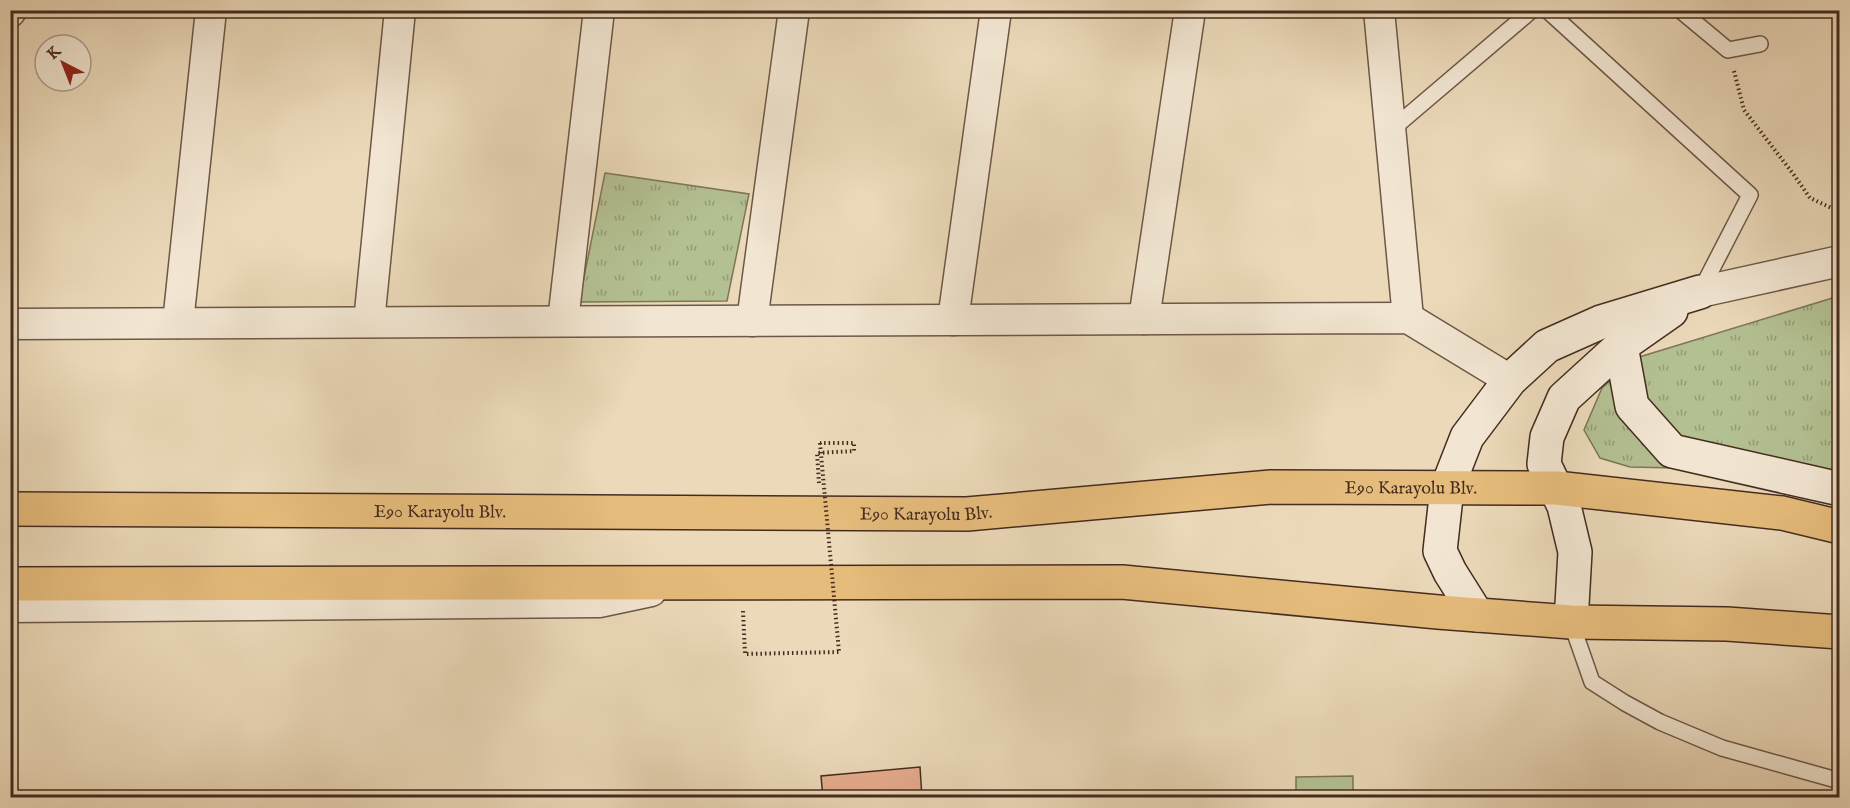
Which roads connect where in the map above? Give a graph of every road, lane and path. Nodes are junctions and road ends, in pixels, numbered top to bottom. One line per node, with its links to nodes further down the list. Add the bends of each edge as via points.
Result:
1 (211, 10): 23 (street)
2 (399, 10): 22 (street)
3 (598, 10): 20 (street)
4 (794, 10): 21 (street)
5 (996, 10): 19 (street)
6 (1190, 10): 18 (street)
7 (1379, 10): 13 (street)
8 (1532, 10): 13 (lane)
9 (1547, 10): 16 (lane, via 1750,195)
10 (1680, 10): 12 (lane)
11 (1760, 44): 12 (lane)
12 (1728, 50): 14 (path, via 1744,110 1810,198)
13 (1390, 131): 17 (street)
14 (1839, 212)
15 (1839, 257): 16 (street)
16 (1700, 292): 25 (street); 26 (street, via 1601,322 1547,346)
17 (1407, 318): 18 (street); 26 (street)
18 (1144, 319): 19 (street)
19 (953, 320): 21 (street)
20 (563, 321): 21 (street); 22 (street)
21 (752, 321)
22 (369, 322): 23 (street)
23 (178, 323): 24 (street)
24 (10, 324)
25 (1621, 346): 29 (street, via 1563,398 1547,437 1544,464); 30 (street, via 1632,406 1672,451)
26 (1510, 380): 28 (street, via 1467,437)
27 (817, 453): 34 (path, bridge, via 854,451 854,443 820,443 839,651 745,654)
28 (1447, 488): 29 (highway, E90 Karayolu Blv.); 31 (highway, E90 Karayolu Blv., via 1271,487 967,514); 37 (street, via 1440,551)
29 (1556, 488): 32 (highway, E90 Karayolu Blv., via 1782,513); 38 (street, via 1575,552)
30 (1839, 489)
31 (10, 509)
32 (1839, 527)
33 (692, 583): 34 (highway); 35 (highway); 36 (street, via 599,602)
34 (741, 583): 37 (highway, via 1122,582)
35 (10, 584)
36 (10, 607)
37 (1477, 615): 38 (highway)
38 (1571, 622): 39 (highway, via 1727,624); 40 (lane, via 1592,682 1625,703 1722,748)
39 (1839, 632)
40 (1839, 781)

